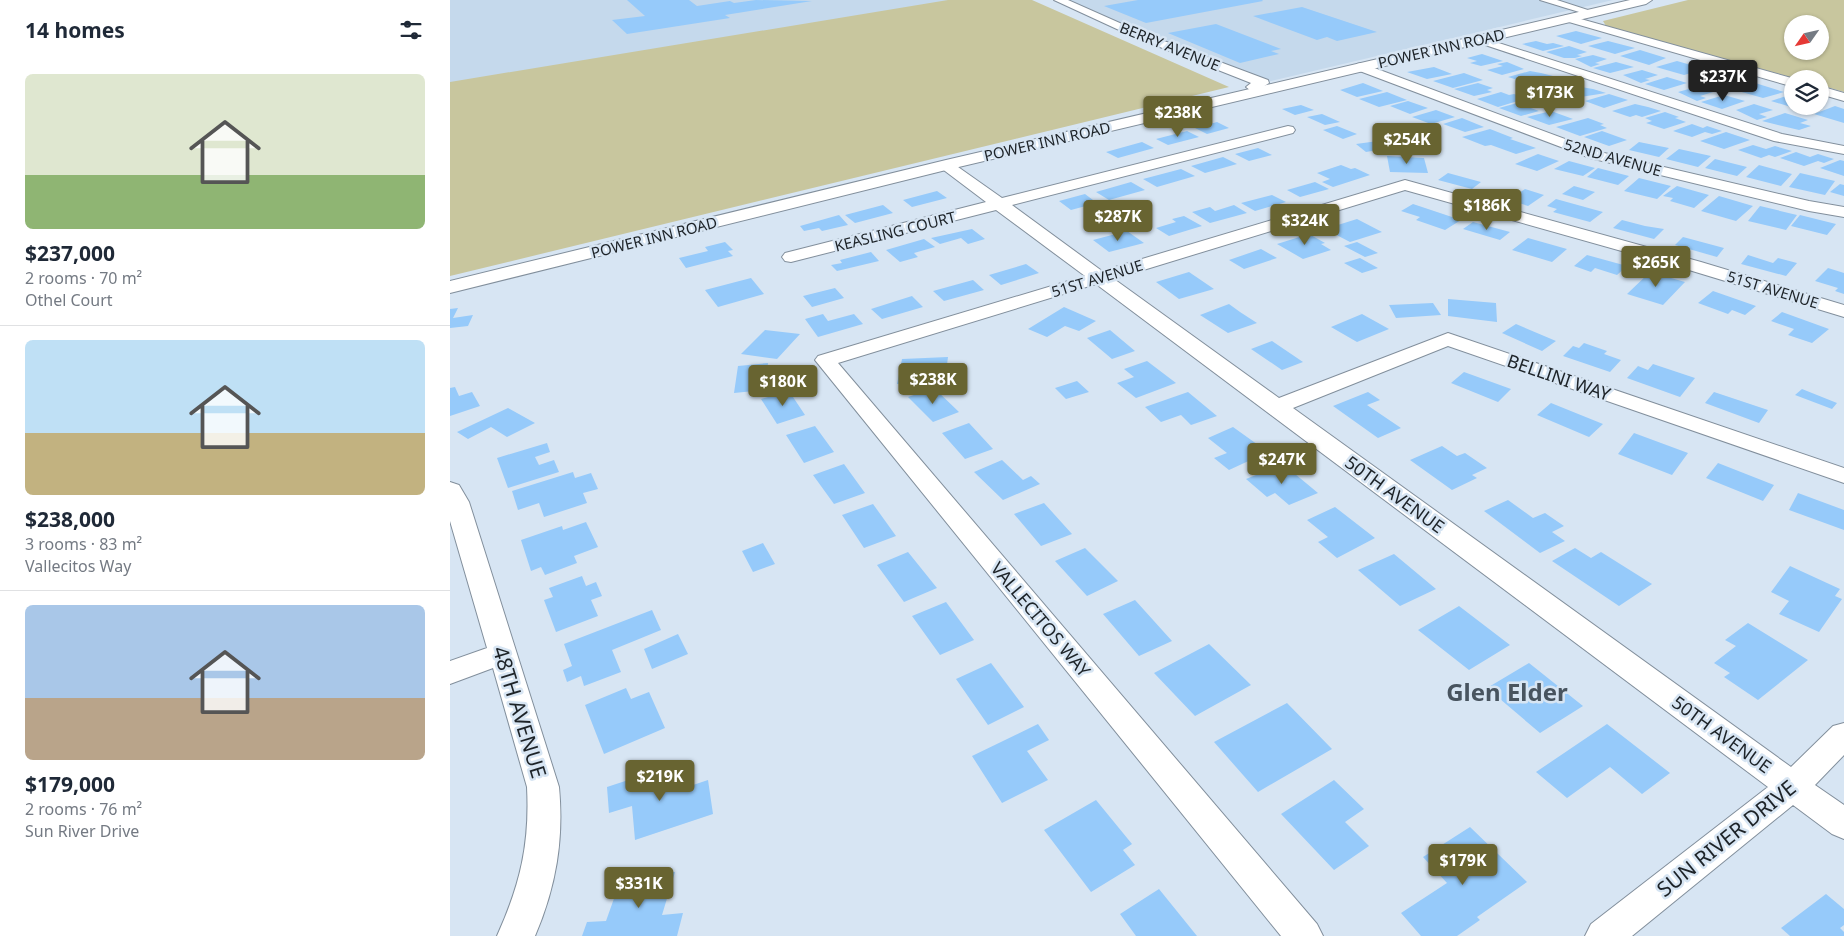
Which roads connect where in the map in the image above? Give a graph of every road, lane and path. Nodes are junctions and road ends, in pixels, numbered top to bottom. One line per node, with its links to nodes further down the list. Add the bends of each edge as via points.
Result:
1 (1059, 0): 9 (street, BERRY AVENUE, via 1262,83 1252,87)
2 (1545, 0): 4 (street)
3 (1646, 0): 4 (main road, POWER INN ROAD)
4 (1591, 13): 5 (main road, POWER INN ROAD)
5 (1566, 18): 6 (main road, POWER INN ROAD); 8 (street)
6 (1477, 39): 7 (main road, POWER INN ROAD); 13 (street, via 1779,138)
7 (1360, 67): 9 (main road, POWER INN ROAD); 16 (street, 52ND AVENUE, via 1595,155)
8 (1784, 80)
9 (1260, 91): 14 (main road, POWER INN ROAD)
10 (1829, 93): 11 (street)
11 (1844, 97)
12 (1288, 130): 15 (street, KEASLING COURT)
13 (1844, 150)
14 (946, 165): 15 (street, 50TH AVENUE); 19 (main road, POWER INN ROAD)
15 (1000, 204): 17 (street, KEASLING COURT); 18 (street, 50TH AVENUE)
16 (1844, 212)
17 (791, 257)
18 (1100, 277): 20 (street, 51ST AVENUE, via 1405,185 1704,268); 21 (street, 51ST AVENUE); 22 (street, 50TH AVENUE)
19 (450, 287)
20 (1844, 311)
21 (897, 338): 31 (street, VALLECITOS WAY, via 825,360)
22 (1276, 407): 23 (street, BELLINI WAY, via 1448,339); 28 (street, 50TH AVENUE)
23 (1844, 476)
24 (450, 490): 25 (street, 48TH AVENUE, via 457,502)
25 (503, 653): 26 (street); 30 (street, 48TH AVENUE, via 543,787 547,819 542,864 526,916)
26 (450, 673)
27 (1844, 735): 28 (street, SUN RIVER DRIVE)
28 (1793, 786): 29 (street, 50TH AVENUE); 32 (street, SUN RIVER DRIVE)
29 (1844, 824)
30 (516, 936)
31 (1304, 936)
32 (1604, 936)

